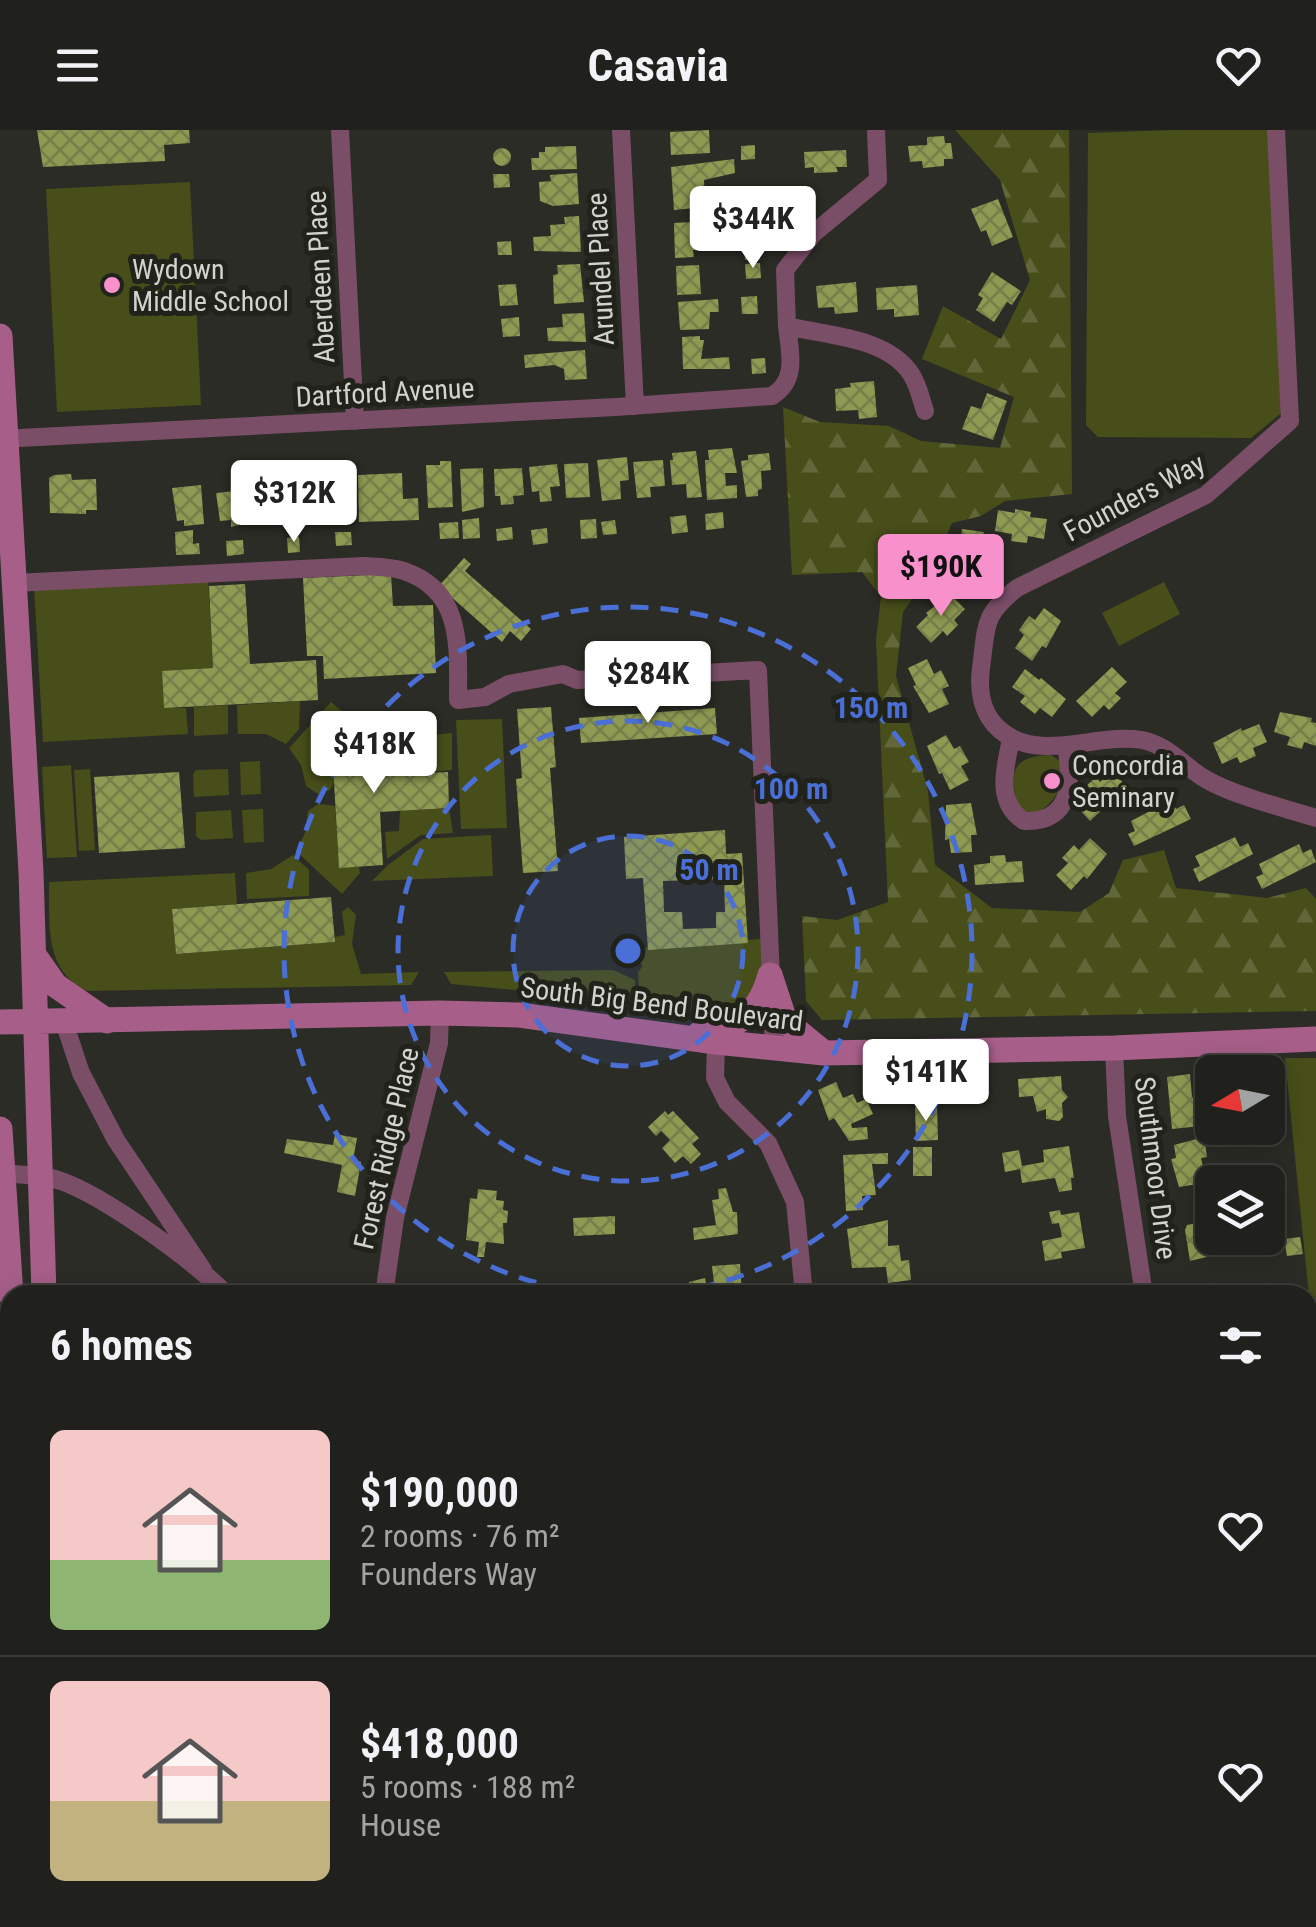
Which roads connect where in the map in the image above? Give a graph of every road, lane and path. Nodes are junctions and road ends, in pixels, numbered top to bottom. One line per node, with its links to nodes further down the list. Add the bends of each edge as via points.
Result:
1 (340, 130): 9 (street, Aberdeen Place)
2 (621, 130): 7 (street, Arundel Place)
3 (876, 130): 5 (street, via 878,180 814,233 785,270)
4 (1276, 130): 12 (street, Founders Way, via 1290,421 1206,495 997,604 988,617 981,702 991,723)
5 (788, 326): 7 (street, Dartford Avenue, via 791,370 772,396); 8 (street, via 898,357)
6 (0, 336): 10 (main road)
7 (635, 406): 9 (street, Dartford Avenue)
8 (926, 411)
9 (355, 421): 10 (street, Dartford Avenue)
10 (3, 439): 11 (main road)
11 (14, 583): 15 (main road); 16 (street, via 364,566 404,570 450,606 458,700 563,674 577,680 758,670)
12 (1010, 739): 13 (street); 13 (street, via 1006,802 1024,820 1048,817 1063,805 1070,769)
13 (1066, 745): 14 (street, via 1140,740 1161,746 1208,780)
14 (1316, 818)
15 (34, 954): 18 (main road, via 56,985); 20 (main road)
16 (770, 975): 22 (main road, via 749,1015); 26 (street); 27 (main road, via 786,1021)
17 (440, 1013): 18 (main road, South Big Bend Boulevard); 22 (main road, South Big Bend Boulevard, via 518,1015); 35 (street, Forest Ridge Place)
18 (107, 1021): 21 (main road, South Big Bend Boulevard)
19 (0, 1022): 20 (main road, South Big Bend Boulevard)
20 (36, 1022): 21 (main road, South Big Bend Boulevard); 30 (main road)
21 (64, 1022): 31 (street, via 80,1073 116,1140)
22 (685, 1038): 24 (main road, South Big Bend Boulevard)
23 (1316, 1039): 25 (main road, South Big Bend Boulevard)
24 (716, 1042): 26 (main road, South Big Bend Boulevard); 36 (street, via 715,1078 726,1102 768,1143 795,1202)
25 (1114, 1048): 27 (main road, South Big Bend Boulevard); 37 (street, Southmoor Drive, via 1117,1116)
26 (774, 1049): 27 (main road, South Big Bend Boulevard)
27 (824, 1053)
28 (0, 1129): 29 (main road)
29 (2, 1174): 30 (street); 32 (main road)
30 (39, 1176): 31 (street, via 110,1207); 33 (main road)
31 (203, 1270): 34 (street)
32 (10, 1285)
33 (44, 1285)
34 (217, 1285)
35 (385, 1285)
36 (803, 1285)
37 (1142, 1285)

